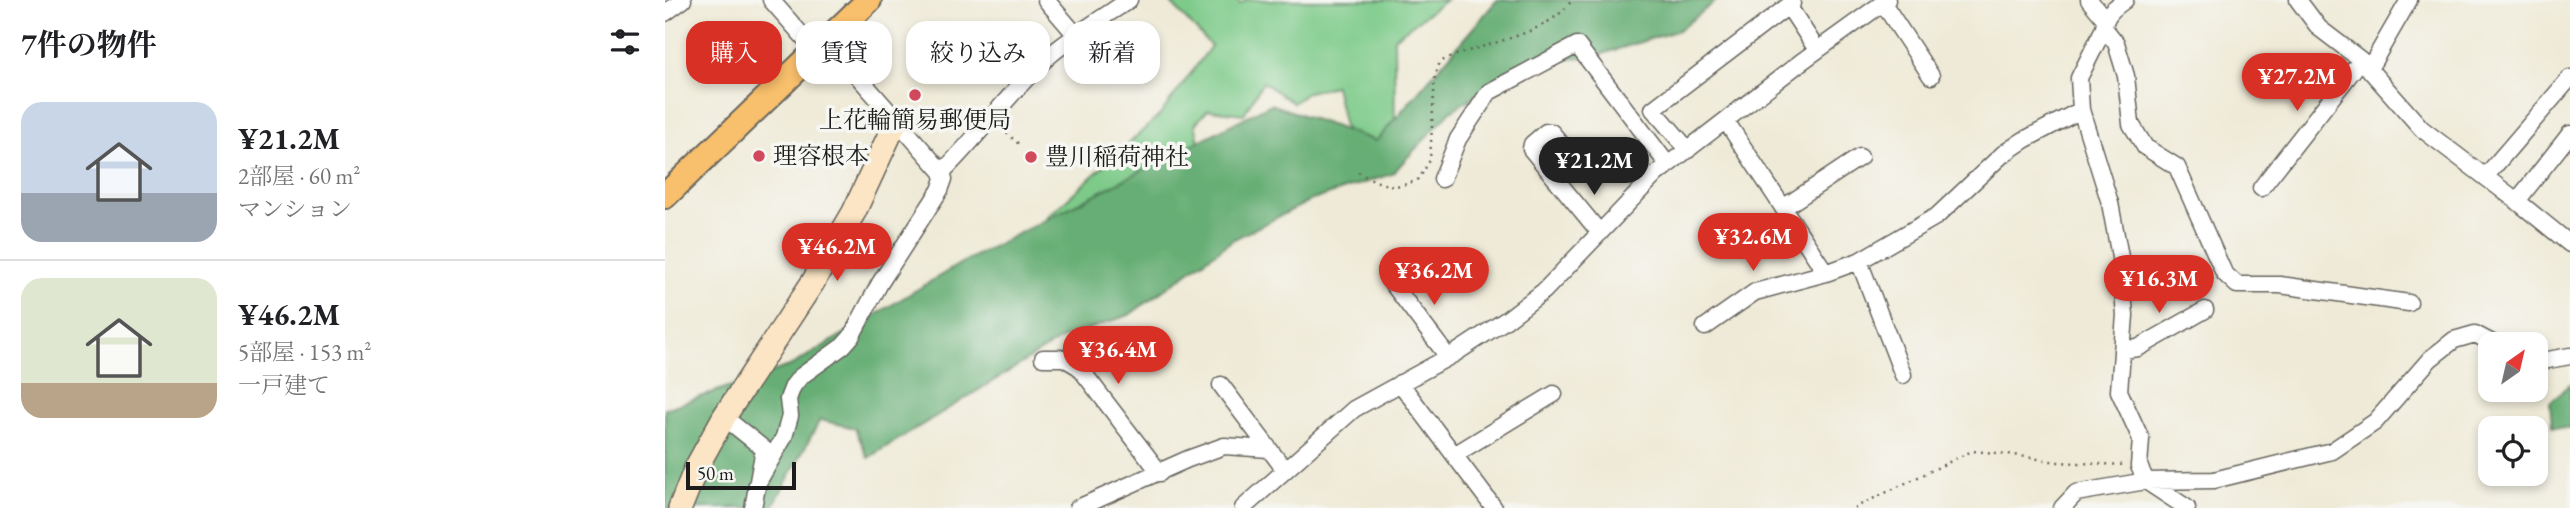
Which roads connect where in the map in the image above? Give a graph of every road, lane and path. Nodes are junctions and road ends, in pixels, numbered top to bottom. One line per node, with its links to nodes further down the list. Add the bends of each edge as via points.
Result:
1 (683, 0): 13 (street)
2 (771, 0): 17 (street)
3 (869, 0): 14 (main road)
4 (1046, 0): 15 (street)
5 (1129, 0): 16 (street)
6 (1572, 0): 36 (path, via 1565,10 1524,33 1440,62 1435,75 1430,160 1419,179 1385,186)
7 (2089, 0): 18 (street)
8 (2125, 0): 18 (street, via 2112,10)
9 (2298, 0): 21 (street, via 2319,28)
10 (2409, 0): 21 (street)
11 (1792, 2): 20 (street, via 1791,10); 32 (street, via 1653,109)
12 (1885, 2): 20 (street); 23 (street)
13 (665, 13)
14 (847, 21)
15 (1064, 21)
16 (1097, 21)
17 (796, 22)
18 (2105, 24): 26 (street, via 2079,78); 49 (street, via 2126,76 2131,124 2145,147 2177,167 2224,273 2237,285 2280,285)
19 (1064, 45): 27 (street)
20 (1817, 50): 29 (street)
21 (2365, 65): 37 (street, via 2422,130); 40 (street)
22 (796, 69): 41 (main road)
23 (1931, 76)
24 (2570, 78): 37 (street)
25 (861, 84): 28 (street)
26 (2081, 110): 46 (street, via 2024,139 1937,216); 53 (street, via 2110,203 2120,257 2125,315)
27 (991, 118): 31 (path); 35 (street)
28 (897, 119): 35 (street); 62 (street, via 854,212)
29 (1725, 121): 32 (street); 43 (street)
30 (2570, 134): 42 (street)
31 (1021, 146)
32 (1688, 150): 34 (street)
33 (1860, 157): 43 (street)
34 (1668, 165): 38 (street, via 1577,45 1489,92 1458,139); 44 (street)
35 (942, 172): 68 (street, via 940,190 851,337 793,386 784,437)
36 (1358, 172)
37 (2485, 177): 42 (street)
38 (1442, 179)
39 (1557, 181): 44 (street)
40 (2261, 188)
41 (665, 196)
42 (2517, 201): 45 (street)
43 (1783, 208): 47 (street)
44 (1600, 233): 55 (street, via 1544,290)
45 (2570, 244)
46 (1859, 261): 47 (street); 58 (street)
47 (1826, 273): 51 (street, via 1755,292)
48 (1389, 279): 55 (street)
49 (2409, 303)
50 (2205, 310): 53 (street, via 2138,348)
51 (1705, 327)
52 (2478, 336): 67 (street, via 2454,340 2430,359 2375,422 2332,451 2214,480)
53 (2122, 350): 67 (street, via 2119,391 2141,439)
54 (2570, 356): 57 (street)
55 (1448, 357): 59 (street)
56 (1043, 358): 66 (street, via 1064,358 1079,367)
57 (2548, 359)
58 (1903, 374)
59 (1400, 383): 64 (street); 65 (street, via 1354,409)
60 (1221, 385): 63 (street)
61 (1554, 394): 64 (street)
62 (724, 418): 68 (street, via 764,449); 69 (street)
63 (1269, 449): 65 (street); 66 (street, via 1224,446)
64 (1454, 455): 73 (street)
65 (1285, 470): 72 (street)
66 (1160, 473): 71 (street)
67 (2143, 473): 74 (path, via 1972,451); 75 (street, via 2075,493); 76 (street)
68 (757, 484): 70 (street)
69 (680, 508)
70 (753, 508)
71 (1079, 508)
72 (1243, 508)
73 (1494, 508)
74 (1854, 508)
75 (2062, 508)
76 (2187, 508)

